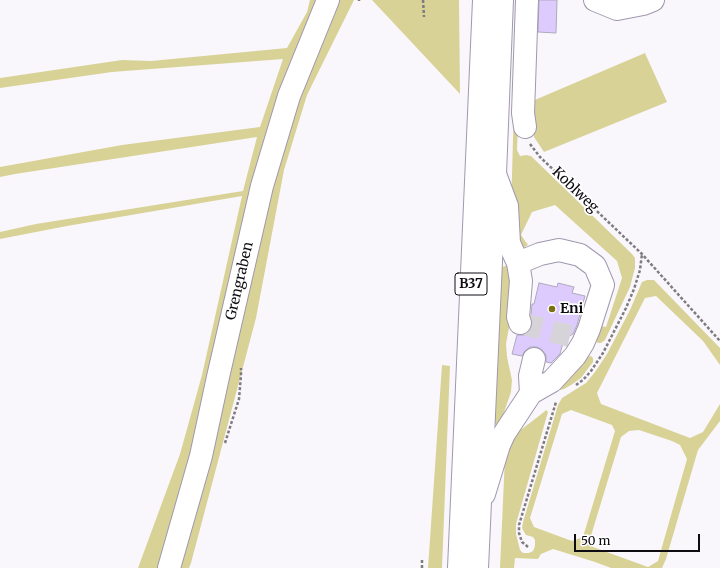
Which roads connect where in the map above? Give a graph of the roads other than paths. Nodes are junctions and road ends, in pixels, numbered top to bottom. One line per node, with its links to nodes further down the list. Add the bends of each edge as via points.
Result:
1 (328, 0): 14 (main road, Grengraben, via 289,96 262,186 201,456)
2 (484, 0): 15 (main road, B37)
3 (502, 0): 8 (main road, B37)
4 (528, 0): 7 (main road)
5 (595, 0): 6 (main road, via 617,9)
6 (653, 0)
7 (525, 127)
8 (496, 174): 9 (main road, via 507,206 509,243); 13 (main road, B37)
9 (518, 263): 10 (main road, via 521,281 518,317); 12 (main road, via 559,250 580,256 595,266 603,285 590,329 576,339 575,356 552,381)
10 (520, 323)
11 (534, 359): 12 (main road, via 530,376)
12 (531, 393): 13 (main road, via 499,445)
13 (480, 509): 16 (main road, B37)
14 (169, 568)
15 (459, 568)
16 (477, 568)

